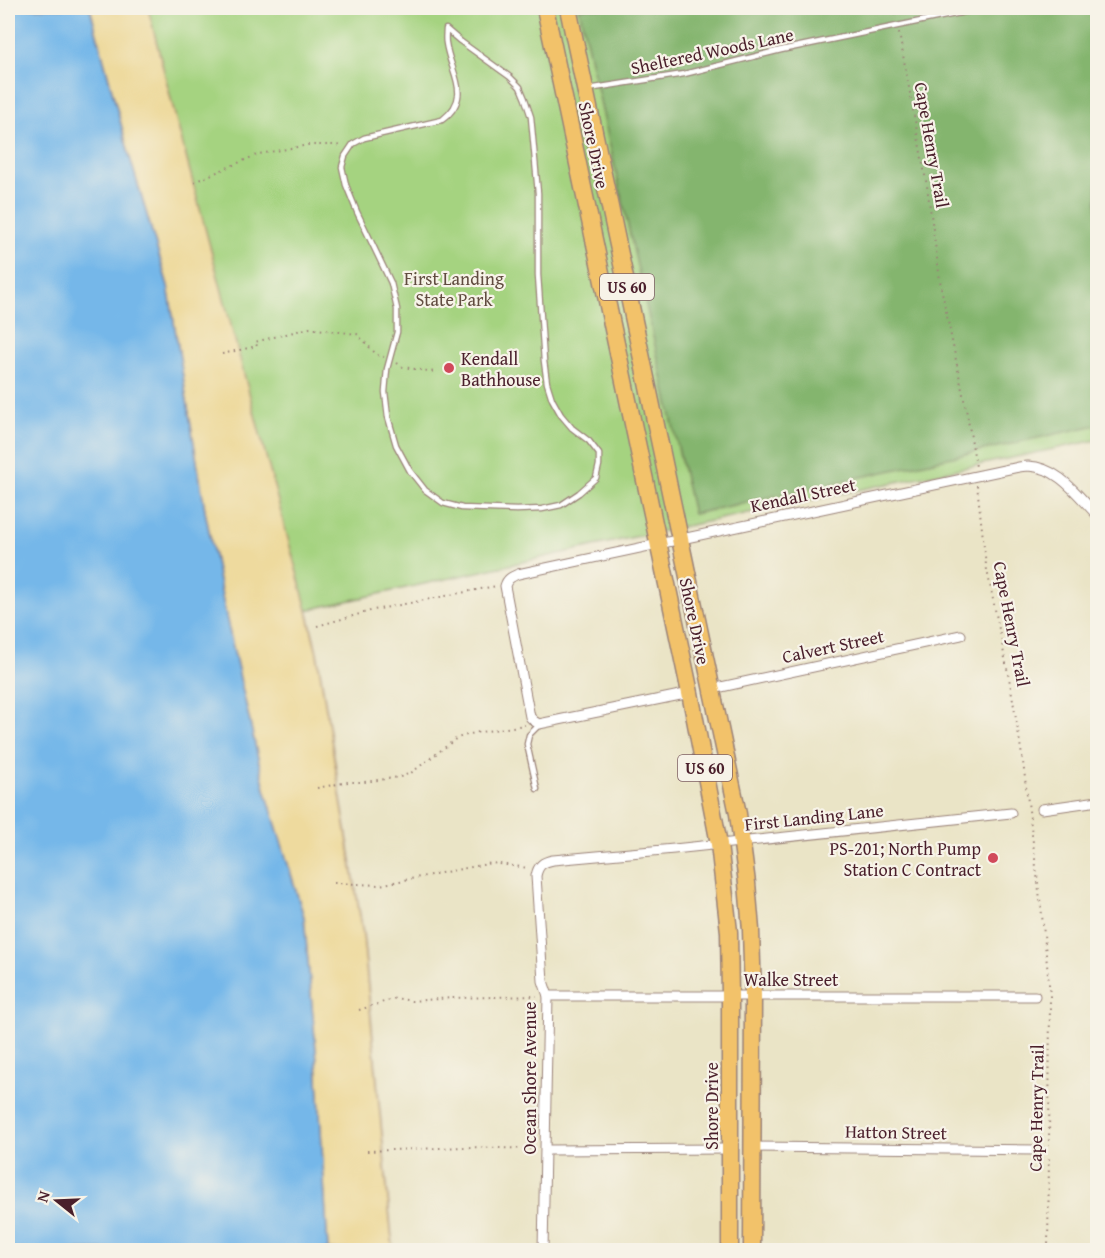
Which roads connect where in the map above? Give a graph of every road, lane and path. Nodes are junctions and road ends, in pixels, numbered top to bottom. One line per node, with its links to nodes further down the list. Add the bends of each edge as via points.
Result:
1 (545, 8): 16 (highway, Shore Drive / US 60)
2 (568, 8): 6 (highway, Shore Drive / US 60)
3 (894, 8): 5 (path, Cape Henry Trail)
4 (984, 8): 5 (lane, Sheltered Woods Lane)
5 (898, 26): 6 (lane, Sheltered Woods Lane, via 684,74); 13 (path, Cape Henry Trail)
6 (586, 90): 15 (highway, Shore Drive / US 60)
7 (350, 148): 8 (path, via 308,145 281,149 259,154); 11 (lane, via 342,167 346,185 392,283 397,309 397,332); 11 (lane, via 364,138 442,120 451,114 459,92 446,44 446,29 520,87 531,117 538,193 538,275 547,383 561,415 599,454 596,478 561,505 517,510 462,508 443,503 425,490 396,445 385,392)
8 (195, 182)
9 (222, 354): 10 (path, via 309,328 357,334)
10 (382, 356)
11 (390, 358): 12 (path, via 403,367)
12 (434, 372)
13 (976, 476): 14 (street, Kendall Street, via 1028,466 1040,468 1062,479); 15 (street, Kendall Street); 27 (path, Cape Henry Trail, via 986,565 1011,688)
14 (1098, 516)
15 (680, 538): 16 (street, Kendall Street); 20 (highway, Shore Drive / US 60)
16 (658, 544): 17 (street, Kendall Street, via 518,574); 21 (highway, Shore Drive / US 60)
17 (505, 586): 18 (path, via 374,610); 22 (street, via 531,717)
18 (317, 626)
19 (961, 635): 20 (street, Calvert Street)
20 (712, 689): 29 (highway, Shore Drive / US 60)
21 (690, 693): 22 (street); 30 (highway, Shore Drive / US 60)
22 (539, 724): 23 (path, via 457,738 411,773 399,777); 24 (lane, via 527,744)
23 (317, 788)
24 (537, 789)
25 (1098, 801): 26 (street)
26 (1042, 809): 27 (path)
27 (1029, 811): 28 (path); 46 (path, Cape Henry Trail, via 1050,994)
28 (1011, 813): 29 (street, First Landing Lane)
29 (742, 841): 30 (street, First Landing Lane); 35 (highway, Shore Drive / US 60, via 751,923)
30 (719, 844): 31 (street, First Landing Lane, via 553,860 544,862); 34 (highway, Shore Drive / US 60, via 729,932)
31 (537, 870): 32 (path, via 492,863 379,885); 33 (street, Ocean Shore Avenue, via 543,981)
32 (334, 883)
33 (548, 996): 34 (street, Walke Street); 37 (path, via 396,998); 40 (street, Ocean Shore Avenue)
34 (730, 996): 35 (street, Walke Street); 39 (highway, Shore Drive / US 60)
35 (753, 996): 36 (street, Walke Street); 38 (highway, Shore Drive / US 60)
36 (1035, 996)
37 (359, 1010)
38 (752, 1148): 41 (street, Hatton Street); 45 (highway, Shore Drive / US 60)
39 (730, 1149): 40 (street); 44 (highway, Shore Drive / US 60)
40 (546, 1150): 42 (path, via 466,1147); 43 (street, Ocean Shore Avenue)
41 (1039, 1150)
42 (367, 1151)
43 (543, 1251)
44 (730, 1251)
45 (752, 1251)
46 (1048, 1251)

